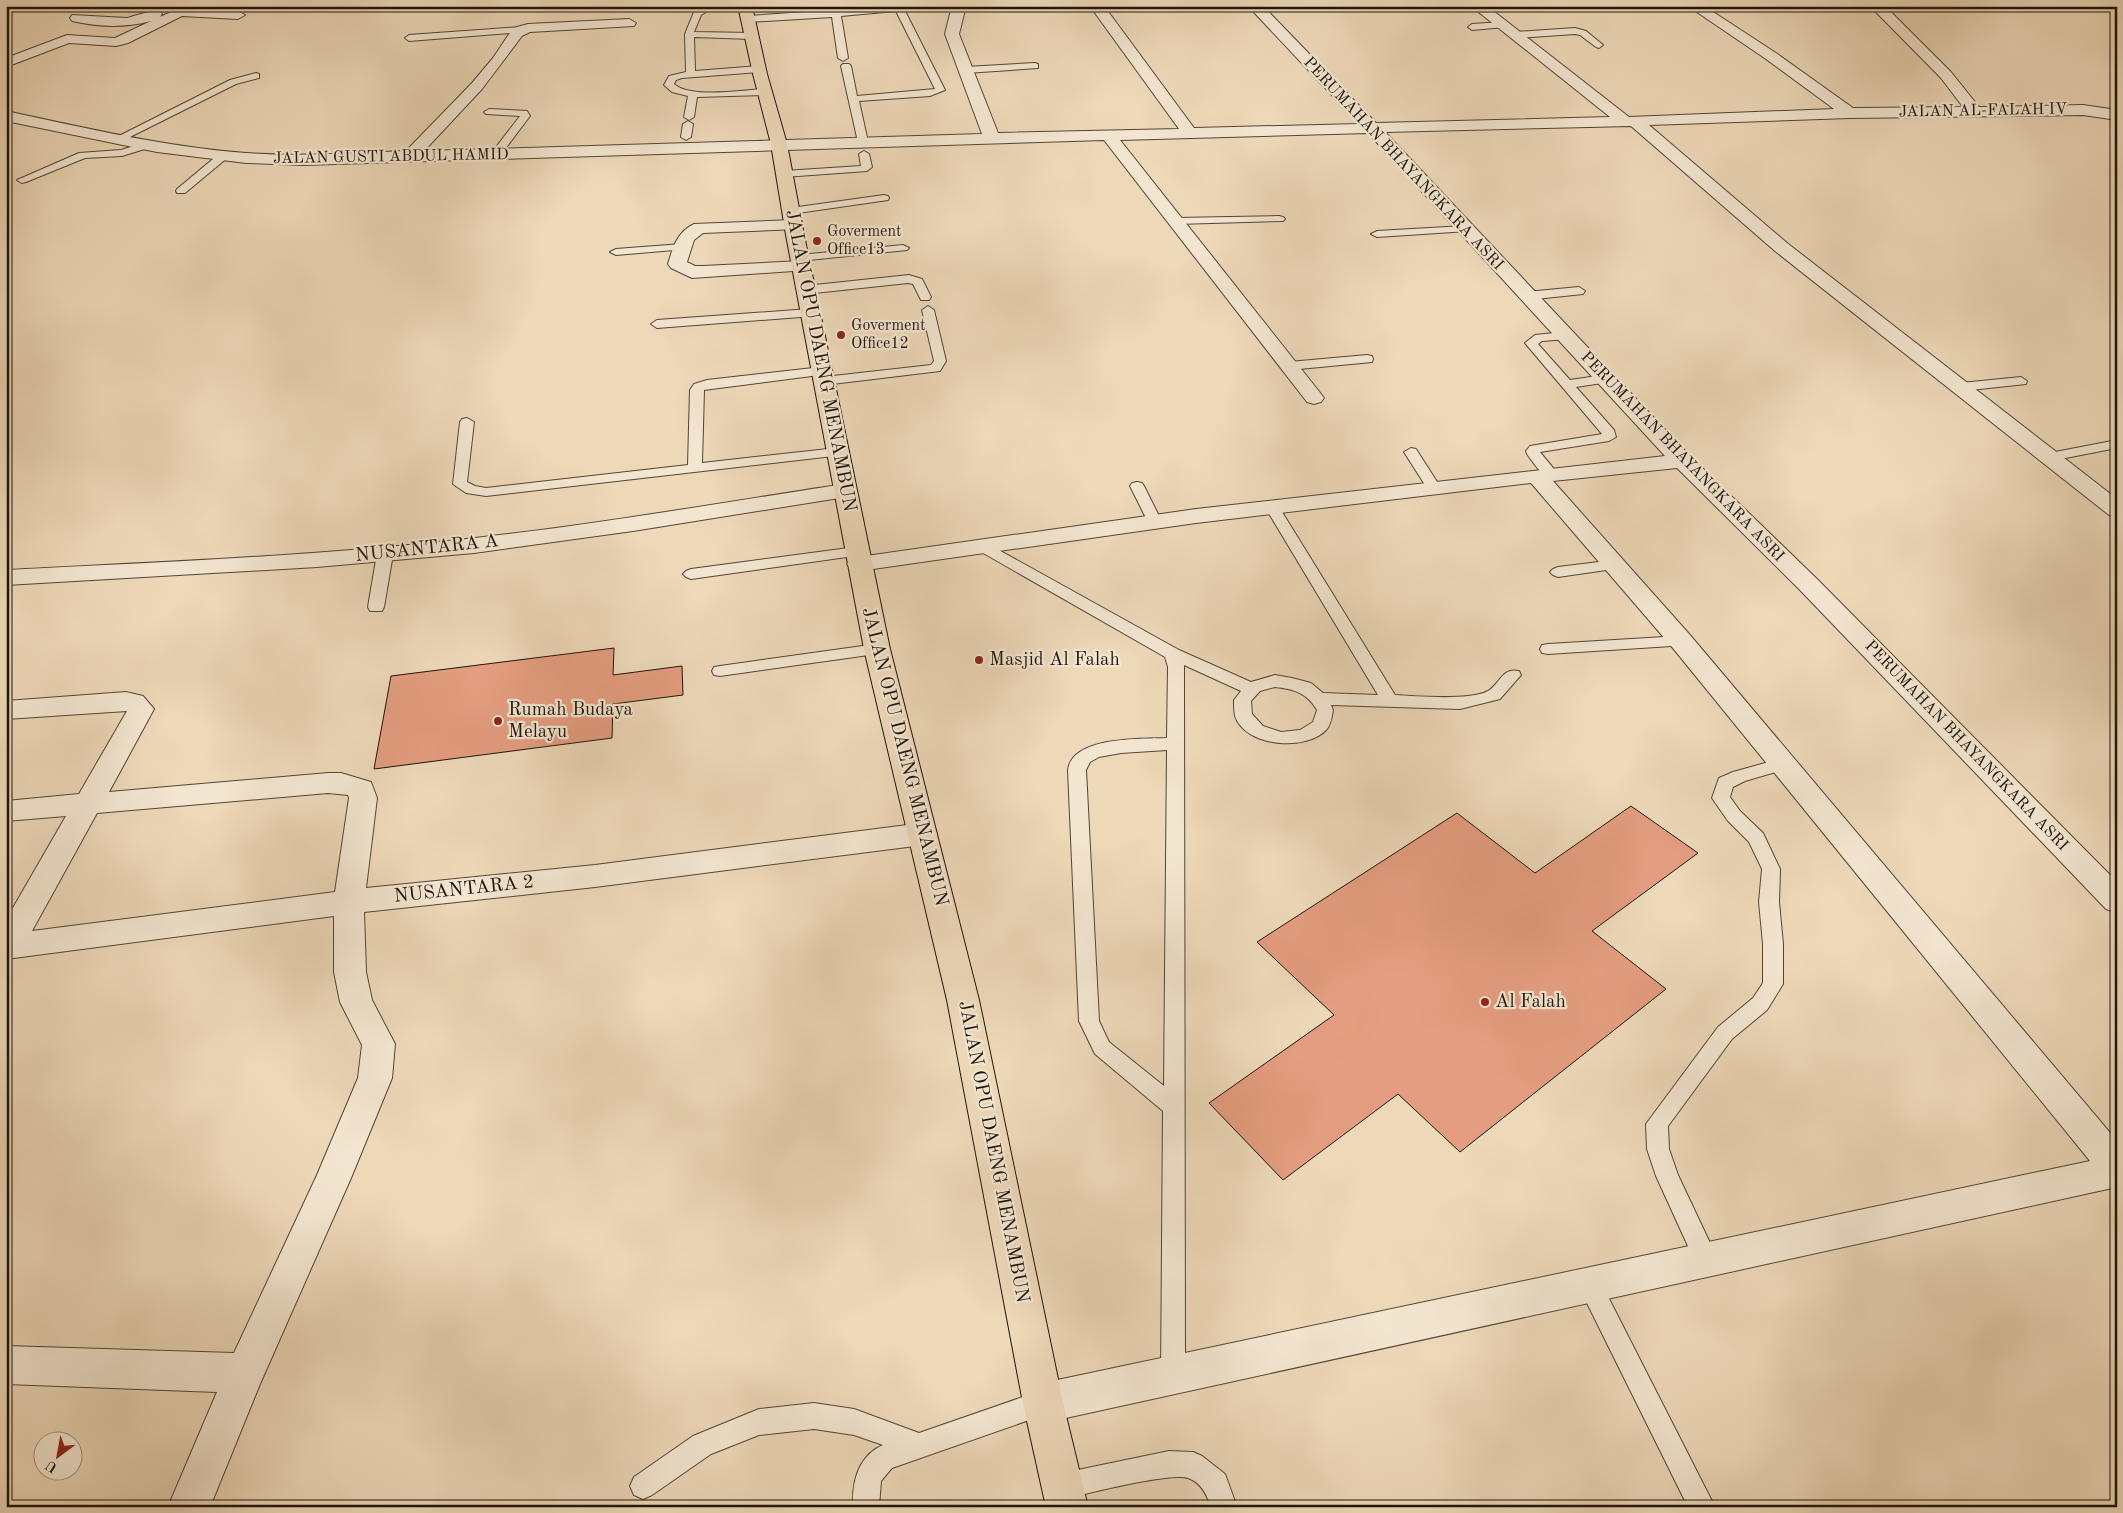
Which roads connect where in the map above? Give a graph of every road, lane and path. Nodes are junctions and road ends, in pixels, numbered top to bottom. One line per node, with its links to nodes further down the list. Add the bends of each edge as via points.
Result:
1 (167, 6): 12 (street, via 131,23)
2 (712, 6): 18 (lane, via 697,14)
3 (1255, 6): 36 (street, PERUMAHAN BHAYANGKARA ASRI)
4 (1478, 6): 15 (street)
5 (1695, 6): 32 (street)
6 (1877, 6): 31 (street, via 1946,75)
7 (958, 7): 8 (lane); 24 (street, via 952,34)
8 (899, 8): 10 (lane); 29 (lane, via 940,90)
9 (1102, 13): 37 (street)
10 (836, 14): 13 (lane); 29 (lane)
11 (238, 15): 22 (street, via 180,12 123,40 67,39)
12 (77, 18)
13 (748, 21): 18 (lane); 27 (highway, JALAN OPU DAENG MENAMBUN)
14 (629, 24): 17 (street)
15 (1502, 25): 16 (lane); 19 (street)
16 (1472, 27)
17 (521, 30): 20 (lane); 46 (street, via 457,110)
18 (689, 34): 25 (lane)
19 (1515, 35): 21 (lane, via 1575,31); 35 (street)
20 (410, 38)
21 (1599, 44)
22 (6, 63)
23 (1035, 66): 24 (lane)
24 (966, 70): 41 (street)
25 (691, 74): 27 (lane); 28 (lane, via 675,76 669,85 671,90)
26 (256, 76): 40 (lane, via 233,82)
27 (762, 80): 28 (lane); 42 (highway, JALAN OPU DAENG MENAMBUN)
28 (693, 94): 39 (lane)
29 (853, 98): 44 (lane)
30 (489, 112): 47 (lane, via 520,112 525,116)
31 (1975, 112): 32 (street, JALAN AL-FALAH IV); 33 (street, JALAN AL-FALAH IV, via 2084,110)
32 (1849, 113): 35 (street, JALAN AL-FALAH IV)
33 (2117, 115)
34 (6, 116): 40 (street, JALAN GUSTI ABDUL HAMID)
35 (1630, 121): 36 (street, JALAN AL-FALAH IV); 71 (street, via 1781,247)
36 (1372, 128): 37 (street, JALAN GUSTI ABDUL HAMID); 55 (street, PERUMAHAN BHAYANGKARA ASRI)
37 (1190, 133): 38 (street, JALAN GUSTI ABDUL HAMID)
38 (1109, 136): 41 (street, JALAN GUSTI ABDUL HAMID); 54 (street)
39 (686, 138)
40 (118, 139): 43 (street, JALAN GUSTI ABDUL HAMID)
41 (992, 139): 44 (street, JALAN GUSTI ABDUL HAMID)
42 (779, 144): 44 (street, JALAN GUSTI ABDUL HAMID); 47 (street, JALAN GUSTI ABDUL HAMID); 48 (highway, JALAN OPU DAENG MENAMBUN)
43 (146, 145): 45 (street, JALAN GUSTI ABDUL HAMID); 49 (lane, via 122,153 83,155)
44 (864, 148): 48 (lane, via 868,167 863,169)
45 (223, 156): 46 (street, JALAN GUSTI ABDUL HAMID, via 304,160); 50 (lane)
46 (410, 156): 47 (street, JALAN GUSTI ABDUL HAMID)
47 (495, 156)
48 (784, 174): 52 (highway, JALAN OPU DAENG MENAMBUN)
49 (22, 180)
50 (181, 191)
51 (884, 198): 52 (lane)
52 (792, 218): 57 (street, via 700,228 686,236); 60 (highway, JALAN OPU DAENG MENAMBUN)
53 (1279, 219): 54 (lane)
54 (1176, 222): 66 (street)
55 (1464, 229): 56 (lane); 62 (street, PERUMAHAN BHAYANGKARA ASRI)
56 (1377, 234)
57 (682, 248): 59 (lane); 60 (street, via 677,264 692,272)
58 (903, 248): 60 (lane)
59 (616, 252)
60 (804, 282): 63 (lane); 67 (highway, JALAN OPU DAENG MENAMBUN); 67 (lane, via 909,279 918,282 927,303 940,361 935,368)
61 (1579, 291): 62 (lane)
62 (1526, 296): 64 (street, PERUMAHAN BHAYANGKARA ASRI)
63 (657, 324)
64 (1564, 336): 68 (street, PERUMAHAN BHAYANGKARA ASRI); 70 (lane, via 1539,338 1531,343)
65 (1367, 359): 66 (lane)
66 (1289, 366): 72 (street)
67 (823, 376): 75 (highway, JALAN OPU DAENG MENAMBUN); 79 (lane, via 699,387)
68 (1604, 379): 70 (lane); 78 (street, PERUMAHAN BHAYANGKARA ASRI)
69 (2021, 381): 71 (lane)
70 (1567, 384): 80 (lane, via 1609,432 1609,437 1534,449)
71 (1961, 388): 77 (street)
72 (1314, 398)
73 (466, 422): 79 (lane, via 460,484 471,490 486,492)
74 (2117, 444): 77 (lane)
75 (837, 452): 79 (lane); 83 (highway, JALAN OPU DAENG MENAMBUN)
76 (1411, 452): 82 (lane)
77 (2050, 457): 85 (street)
78 (1682, 461): 80 (street); 110 (street, PERUMAHAN BHAYANGKARA ASRI, via 1808,584)
79 (696, 468)
80 (1544, 475): 82 (street); 90 (street)
81 (1137, 486): 86 (lane)
82 (1434, 488): 84 (street)
83 (844, 491): 88 (street, NUSANTARA A, via 520,540); 89 (highway, JALAN OPU DAENG MENAMBUN)
84 (1272, 507): 86 (street); 103 (lane)
85 (2117, 510)
86 (1155, 522): 87 (street)
87 (983, 546): 89 (street); 98 (lane)
88 (385, 554): 93 (street, NUSANTARA A); 94 (lane)
89 (858, 558): 92 (lane); 96 (highway, JALAN OPU DAENG MENAMBUN)
90 (1615, 565): 91 (lane); 95 (street)
91 (1558, 572)
92 (691, 574)
93 (6, 578)
94 (376, 607)
95 (1681, 641): 97 (lane); 106 (street)
96 (877, 648): 99 (lane); 109 (highway, JALAN OPU DAENG MENAMBUN)
97 (1548, 649)
98 (1173, 654): 101 (lane); 105 (lane, via 1176,667)
99 (720, 670)
100 (1513, 675): 103 (lane, via 1494,695 1478,700 1460,703)
101 (1251, 689): 102 (lane, via 1274,681 1298,684); 102 (lane, via 1242,700 1244,716 1257,730 1280,738 1304,736 1321,725 1325,710)
102 (1320, 699): 103 (lane)
103 (1390, 700)
104 (6, 710): 107 (street, via 126,701 141,708)
105 (1174, 744): 113 (lane); 113 (lane, via 1098,749 1085,755 1078,764 1077,776 1089,1021 1102,1048)
106 (1783, 764): 114 (street); 116 (lane, via 1725,783 1721,798 1756,838 1771,869 1772,984 1760,1004 1725,1033 1657,1124 1658,1149 1667,1176)
107 (86, 804): 108 (street); 111 (street, via 328,783 352,785 361,789 364,798); 112 (street)
108 (6, 811)
109 (923, 834): 111 (street, NUSANTARA 2, via 594,876); 121 (highway, JALAN OPU DAENG MENAMBUN, via 963,1000)
110 (2117, 901)
111 (350, 902): 112 (street, NUSANTARA 2); 119 (street, via 350,972 356,1002 379,1044 375,1078)
112 (6, 947)
113 (1174, 1107): 120 (lane)
114 (2117, 1167)
115 (2117, 1171): 116 (street)
116 (1706, 1260): 117 (street)
117 (1590, 1285): 120 (street); 128 (lane)
118 (6, 1365): 119 (street)
119 (244, 1373): 125 (street)
120 (1173, 1375): 121 (street)
121 (1043, 1403): 122 (lane); 124 (highway, JALAN OPU DAENG MENAMBUN)
122 (920, 1446): 123 (lane, via 854,1422 814,1416 759,1422 702,1445); 126 (lane, via 884,1458 872,1467 866,1486)
123 (643, 1486)
124 (1065, 1496): 127 (lane, via 1169,1464 1193,1465 1216,1483)
125 (190, 1507)
126 (866, 1507)
127 (1224, 1507)
128 (1702, 1507)

